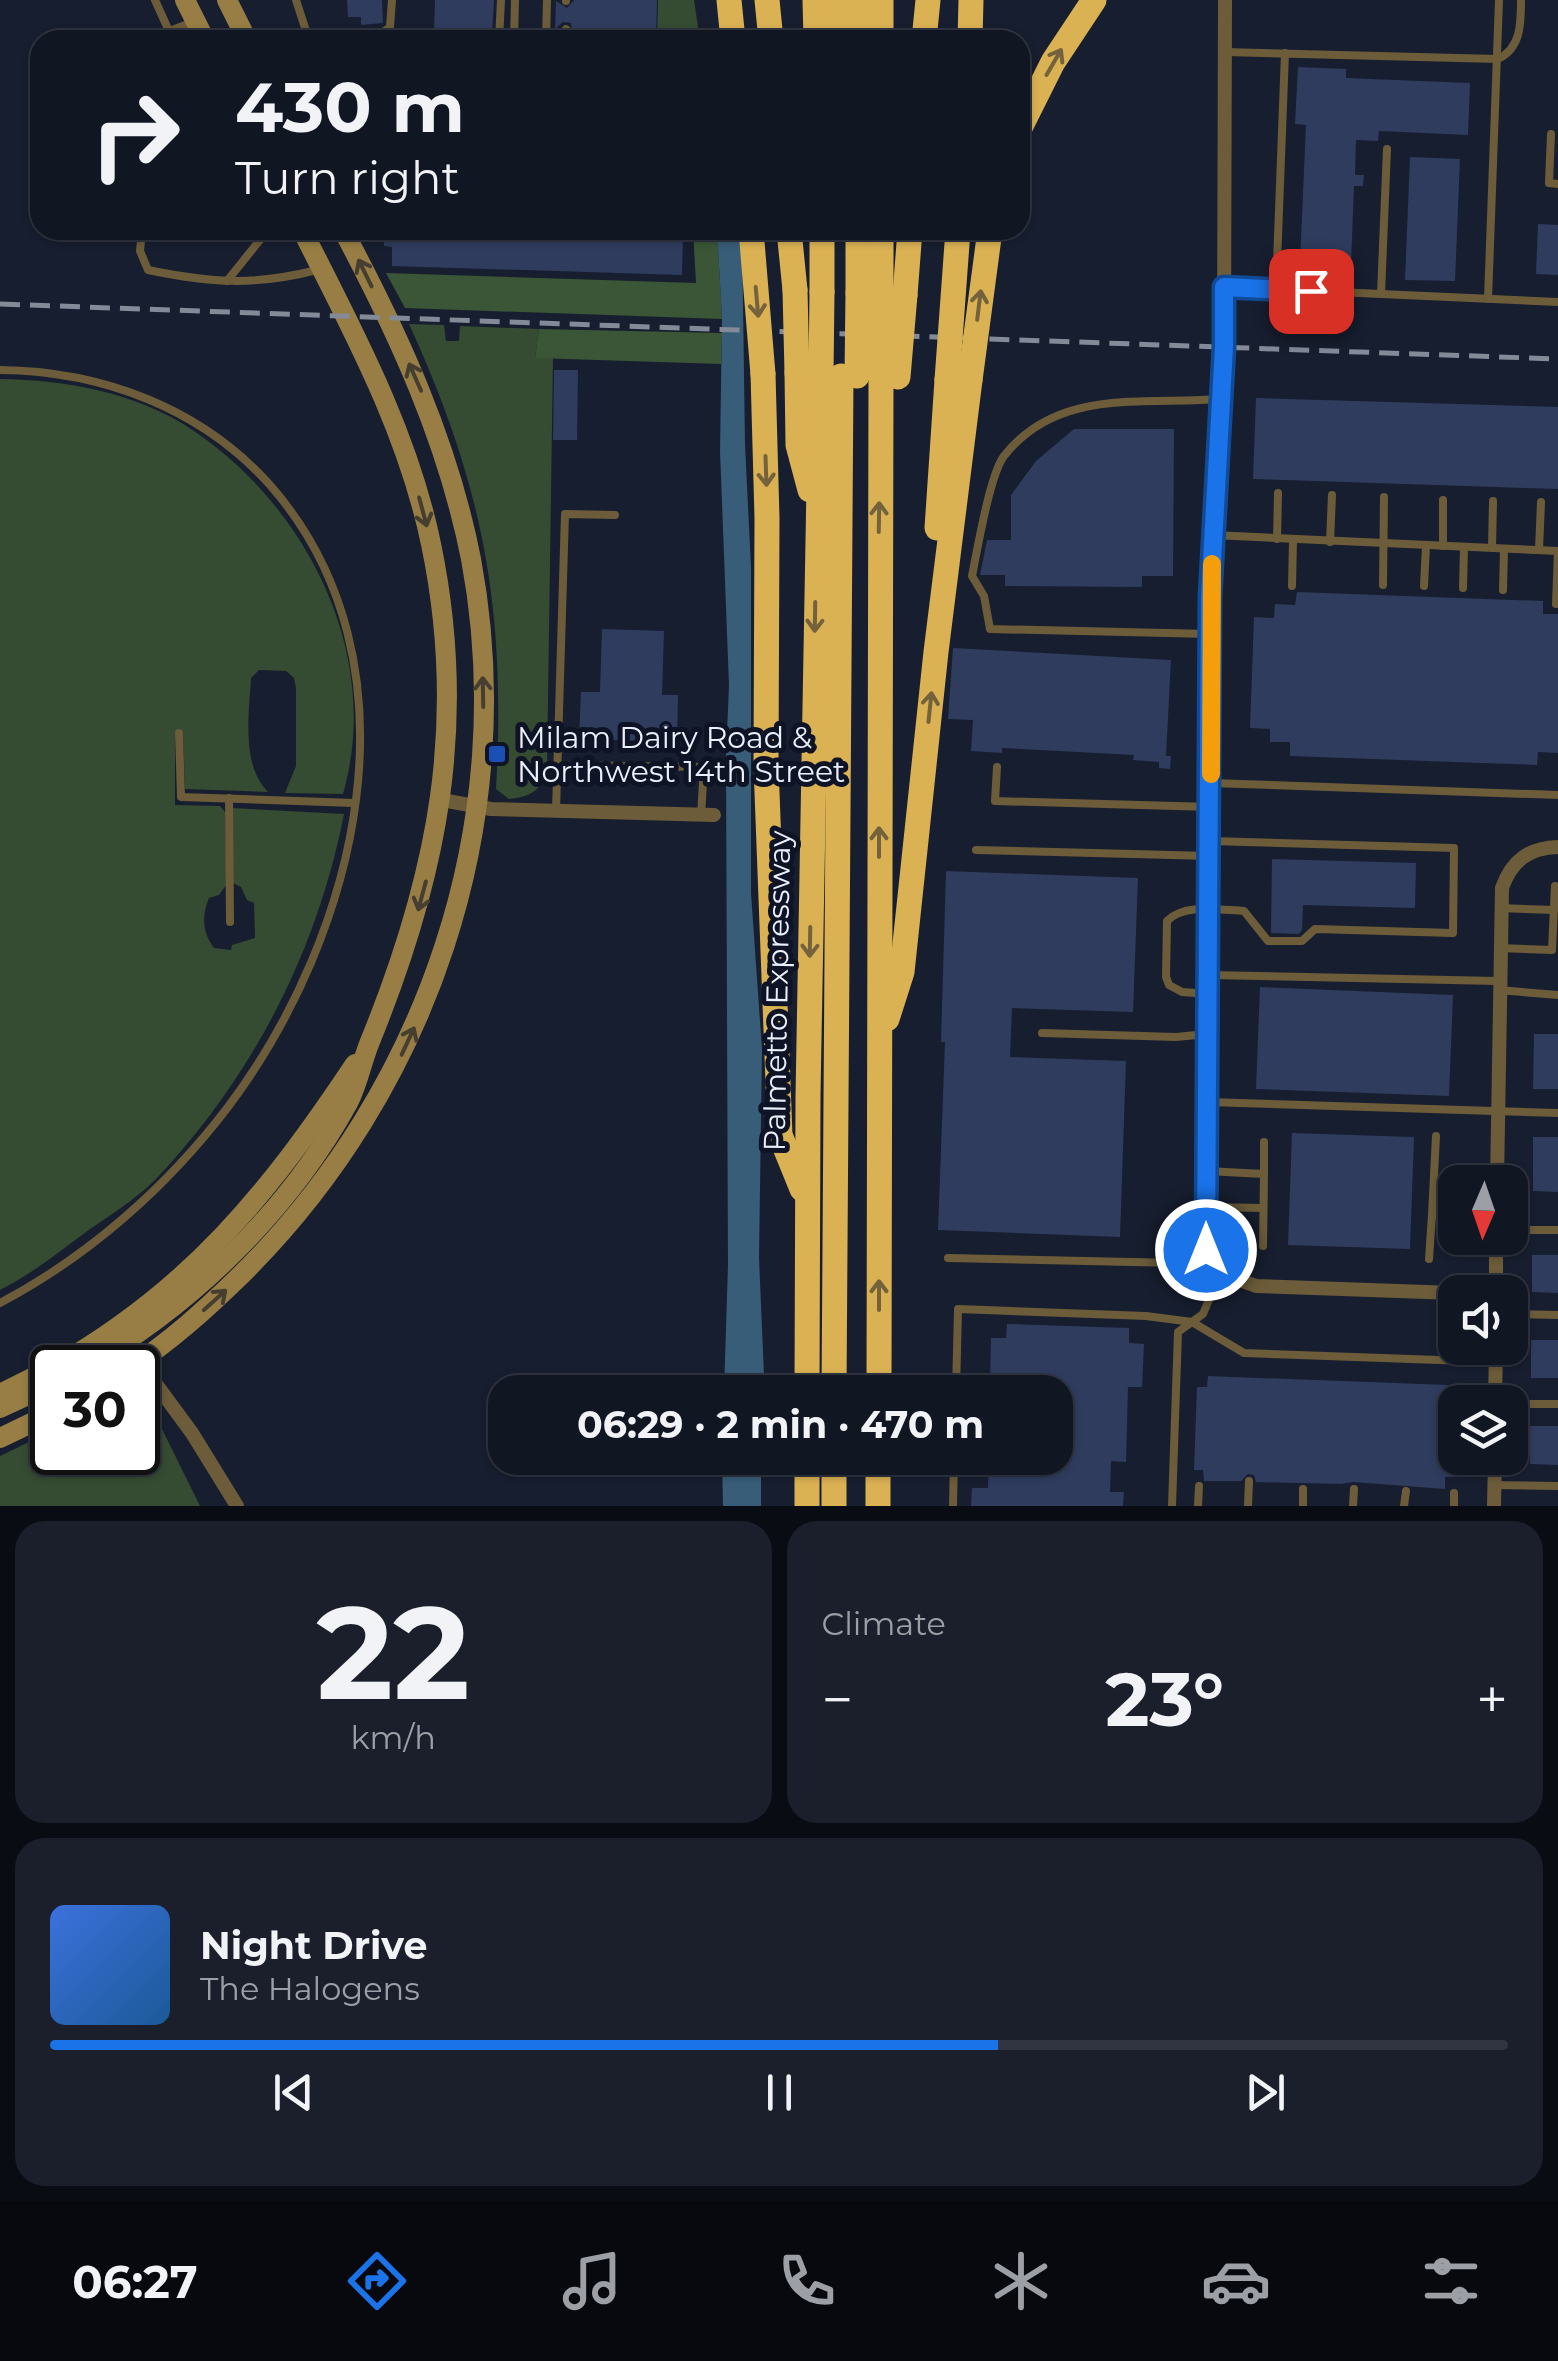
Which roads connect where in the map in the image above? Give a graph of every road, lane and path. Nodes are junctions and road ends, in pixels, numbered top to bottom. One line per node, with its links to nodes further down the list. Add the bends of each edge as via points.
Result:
1 (155, 0): 21 (lane)
2 (184, 0): 22 (main road)
3 (296, 0): 24 (lane)
4 (392, 0): 25 (lane)
5 (501, 0): 26 (lane)
6 (515, 0): 27 (lane)
7 (547, 0): 28 (lane)
8 (729, 0): 29 (highway)
9 (767, 0): 30 (highway)
10 (815, 0): 31 (highway)
11 (836, 0): 32 (highway)
12 (857, 0): 33 (highway)
13 (880, 0): 34 (highway)
14 (928, 0): 35 (highway)
15 (971, 0): 36 (highway)
16 (1094, 0): 40 (highway, one-way to 16)
17 (1225, 0): 37 (street)
18 (1499, 0): 39 (lane)
19 (1522, 0): 39 (lane, via 1516,43)
20 (233, 6): 23 (main road)
21 (169, 30)
22 (199, 30)
23 (242, 30)
24 (305, 30)
25 (386, 30)
26 (500, 30)
27 (514, 30)
28 (546, 30)
29 (732, 30)
30 (770, 30)
31 (816, 30)
32 (837, 30)
33 (857, 30)
34 (880, 30)
35 (925, 30)
36 (970, 30)
37 (1224, 52): 38 (lane); 60 (street)
38 (1285, 53): 39 (lane); 61 (lane)
39 (1498, 60): 64 (lane)
40 (1030, 108)
41 (1551, 134): 43 (lane, via 1548,184)
42 (1387, 149): 63 (lane)
43 (1558, 184)
44 (141, 240): 59 (lane, via 148,270)
45 (307, 240): 58 (main road)
46 (322, 240): 58 (main road)
47 (348, 240): 104 (main road, one-way to 47, via 482,648 465,531 427,406)
48 (753, 240): 133 (highway, one-way to 133, bridge, via 763,374 766,766 780,1135)
49 (790, 240): 67 (highway, bridge, via 794,290)
50 (828, 240): 62 (highway, Palmetto Expressway)
51 (845, 240): 62 (highway)
52 (858, 240): 62 (highway)
53 (877, 240): 62 (highway, Palmetto Expressway)
54 (902, 240): 62 (highway)
55 (958, 240): 68 (highway, bridge)
56 (988, 240): 68 (highway, one-way to 56, bridge)
57 (259, 241): 59 (lane)
58 (325, 275): 59 (lane); 102 (main road, one-way to 102, via 390,410 428,530 447,664)
59 (227, 281)
60 (1224, 287): 61 (lane); 69 (street)
61 (1276, 290): 63 (lane)
62 (861, 293): 67 (highway, Palmetto Expressway, bridge); 67 (highway, bridge); 67 (highway, bridge)
63 (1381, 294): 64 (lane)
64 (1488, 299): 65 (lane)
65 (1558, 302)
66 (0, 370): 103 (lane, via 81,378 156,402 221,441 283,501 324,564 351,638 361,725)
67 (849, 375): 124 (highway, one-way to 67, via 880,414); 133 (highway, Palmetto Expressway, one-way to 133, via 817,520); 157 (highway); 158 (highway)
68 (959, 380): 124 (highway, one-way to 68, via 902,972 936,652 936,540)
69 (1220, 399): 77 (street); 95 (lane, via 1074,407 1038,426 1002,458 972,576 990,629)
70 (1278, 492): 78 (lane)
71 (1332, 495): 80 (lane)
72 (1384, 497): 81 (lane)
73 (1442, 500): 83 (lane)
74 (1494, 501): 85 (lane)
75 (1541, 502): 87 (lane)
76 (615, 514): 97 (lane, via 565,514)
77 (1212, 536): 78 (lane); 95 (street)
78 (1277, 539): 79 (lane)
79 (1292, 540): 80 (lane); 90 (lane)
80 (1330, 542): 81 (lane)
81 (1384, 544): 82 (lane); 89 (lane)
82 (1426, 546): 83 (lane); 91 (lane)
83 (1443, 546): 84 (lane)
84 (1464, 547): 85 (lane); 92 (lane)
85 (1492, 548): 86 (lane)
86 (1504, 548): 87 (lane); 93 (lane)
87 (1539, 550): 88 (lane)
88 (1558, 551): 94 (lane)
89 (1382, 585)
90 (1292, 586)
91 (1424, 586)
92 (1463, 588)
93 (1503, 590)
94 (1556, 604)
95 (1210, 634): 99 (street)
96 (179, 733): 101 (lane, via 181,797)
97 (557, 764): 106 (lane); 107 (lane, via 704,768)
98 (997, 767): 105 (lane, via 995,801)
99 (1211, 783): 100 (lane); 105 (street)
100 (1558, 794)
101 (230, 798): 103 (lane); 115 (lane)
102 (442, 800): 104 (street); 123 (main road, one-way to 123, via 409,942)
103 (354, 802): 146 (lane, via 339,878 310,961 236,1095 136,1208)
104 (477, 806): 106 (street); 154 (main road, one-way to 104, via 260,1256 362,1125 403,1052 440,962)
105 (1210, 807): 109 (street)
106 (556, 810): 107 (street)
107 (708, 815)
108 (1558, 847): 112 (street, via 1532,851 1514,863)
109 (1210, 849): 110 (lane); 113 (street); 113 (lane, via 1454,848 1452,934 1315,929 1302,942 1268,941 1244,911)
110 (976, 850)
111 (1555, 886): 114 (lane)
112 (1500, 908): 114 (lane); 116 (street)
113 (1209, 910): 117 (street); 119 (lane, via 1178,912 1166,921 1169,986)
114 (1554, 910): 116 (lane, via 1552,950)
115 (230, 922)
116 (1499, 948): 118 (street)
117 (1208, 975): 118 (lane); 119 (street)
118 (1498, 986): 120 (lane); 126 (street)
119 (1208, 994): 122 (street)
120 (1558, 995)
121 (1042, 1033): 122 (lane)
122 (1208, 1034): 125 (street)
123 (370, 1041): 150 (main road, via 344,1109 276,1206 188,1293); 151 (main road, via 306,1138 231,1229 146,1306)
124 (880, 1044): 159 (highway, one-way to 124)
125 (1206, 1102): 126 (lane); 131 (street)
126 (1498, 1112): 127 (lane); 130 (street)
127 (1558, 1113)
128 (1436, 1136): 136 (lane)
129 (1264, 1142): 132 (lane)
130 (1497, 1165)
131 (1206, 1171): 132 (lane); 134 (street)
132 (1264, 1174): 135 (lane)
133 (808, 1202): 156 (highway, Palmetto Expressway)
134 (1206, 1207): 135 (lane); 141 (street)
135 (1263, 1208): 140 (lane)
136 (1432, 1215): 137 (lane); 143 (lane)
137 (1438, 1215)
138 (1528, 1230): 139 (lane)
139 (1558, 1230)
140 (1263, 1246)
141 (1206, 1250): 142 (lane, via 1178,1263); 144 (street)
142 (948, 1258)
143 (1430, 1260)
144 (1220, 1272): 145 (street, via 1256,1286); 149 (lane, via 1203,1314)
145 (1438, 1292)
146 (0, 1302)
147 (1528, 1314): 148 (lane)
148 (1558, 1315)
149 (1192, 1322): 155 (lane, via 1244,1353); 160 (lane, via 958,1308); 190 (lane, via 1178,1332)
150 (125, 1342): 152 (main road); 153 (main road)
151 (88, 1345)
152 (120, 1345)
153 (126, 1345)
154 (159, 1345)
155 (1438, 1355)
156 (807, 1375)
157 (834, 1375)
158 (852, 1375)
159 (878, 1375)
160 (956, 1375)
161 (30, 1379): 162 (main road)
162 (0, 1394)
163 (30, 1394): 167 (main road)
164 (160, 1395): 184 (street)
165 (1528, 1404): 166 (lane)
166 (1558, 1404)
167 (0, 1408)
168 (30, 1424): 169 (main road)
169 (0, 1438)
170 (807, 1475): 185 (highway)
171 (834, 1475): 186 (highway)
172 (851, 1475): 187 (highway)
173 (878, 1475): 188 (highway)
174 (954, 1475): 189 (lane)
175 (1494, 1475): 177 (street)
176 (1249, 1480): 192 (lane)
177 (1494, 1485): 179 (lane); 197 (street)
178 (1199, 1486): 191 (lane)
179 (1558, 1486)
180 (1354, 1489): 194 (lane)
181 (1303, 1490): 193 (lane)
182 (1406, 1491): 195 (lane)
183 (1454, 1493): 196 (lane)
184 (238, 1506)
185 (806, 1506)
186 (834, 1506)
187 (851, 1506)
188 (878, 1506)
189 (953, 1506)
190 (1172, 1506)
191 (1198, 1506)
192 (1248, 1506)
193 (1302, 1506)
194 (1353, 1506)
195 (1404, 1506)
196 (1454, 1506)
197 (1494, 1506)

